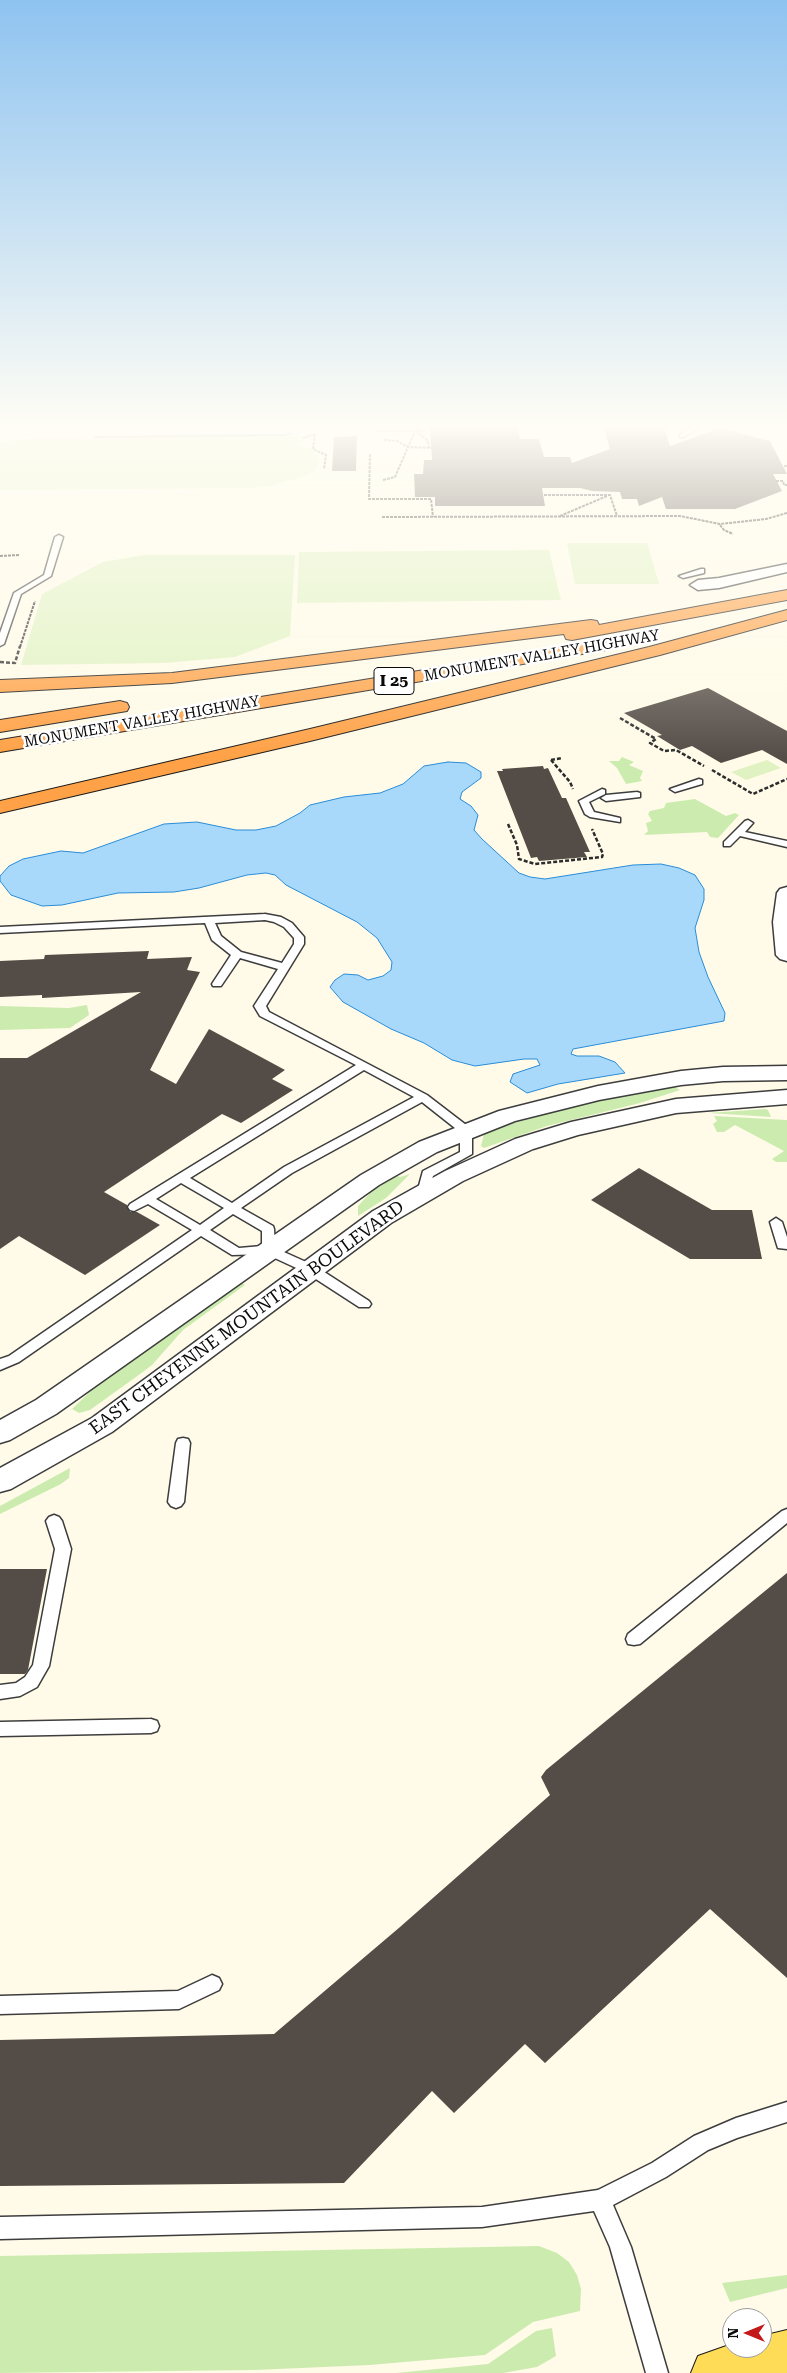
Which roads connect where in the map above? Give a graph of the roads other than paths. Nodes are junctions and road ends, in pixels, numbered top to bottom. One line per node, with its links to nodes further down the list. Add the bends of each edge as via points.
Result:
1 (59, 537): 9 (lane, via 47,576 18,593)
2 (787, 568): 4 (street, via 720,583)
3 (683, 576): 4 (lane)
4 (699, 578)
5 (787, 589): 10 (highway, via 584,626 172,678)
6 (787, 595): 11 (highway, MONUMENT VALLEY HIGHWAY / I 25, via 585,633)
7 (787, 610): 14 (highway, MONUMENT VALLEY HIGHWAY / I 25, via 473,668)
8 (787, 615): 18 (highway, via 654,651)
9 (0, 644)
10 (0, 686)
11 (238, 689)
12 (169, 700): 13 (highway, MONUMENT VALLEY HIGHWAY)
13 (0, 726)
14 (0, 746)
15 (699, 782): 16 (lane)
16 (674, 790)
17 (637, 795): 19 (lane, via 604,795 584,801 590,814)
18 (0, 807)
19 (617, 820)
20 (748, 823): 21 (lane)
21 (738, 833): 22 (lane); 23 (lane)
22 (727, 844)
23 (787, 844)
24 (786, 901): 28 (street, via 783,922)
25 (209, 920): 26 (lane); 27 (lane, via 216,938); 29 (lane, via 265,917 288,925 299,937 299,944)
26 (0, 930)
27 (237, 954): 29 (lane); 30 (lane)
28 (787, 955)
29 (284, 967): 31 (lane, via 260,1006 264,1014)
30 (217, 984)
31 (364, 1065): 34 (lane); 36 (lane)
32 (787, 1073): 35 (street, via 723,1074 644,1083 551,1103)
33 (787, 1097): 37 (street, EAST CHEYENNE MOUNTAIN BOULEVARD, via 676,1106 571,1129 506,1152)
34 (423, 1098): 35 (lane); 40 (lane, via 288,1170)
35 (466, 1131): 37 (lane, via 466,1154 427,1174); 44 (street, via 398,1163)
36 (181, 1178): 38 (lane); 40 (lane)
37 (423, 1193): 45 (street, EAST CHEYENNE MOUNTAIN BOULEVARD, via 382,1217)
38 (148, 1199): 39 (lane); 42 (lane)
39 (134, 1207)
40 (233, 1208): 42 (lane); 44 (lane, via 268,1229)
41 (776, 1222): 43 (lane, via 782,1245)
42 (201, 1230): 44 (lane, via 237,1252); 47 (lane, via 14,1359)
43 (787, 1245)
44 (268, 1250): 45 (lane); 48 (street, via 46,1407)
45 (310, 1269): 46 (lane); 50 (street, EAST CHEYENNE MOUNTAIN BOULEVARD, via 102,1424)
46 (364, 1304)
47 (0, 1365)
48 (0, 1433)
49 (183, 1443): 51 (lane)
50 (0, 1481)
51 (176, 1502)
52 (787, 1515): 54 (lane)
53 (54, 1521): 55 (lane, via 63,1549 41,1666 31,1682 20,1689)
54 (634, 1639)
55 (0, 1692)
56 (151, 1726): 57 (lane)
57 (0, 1729)
58 (212, 1984): 59 (lane, via 179,2000)
59 (0, 2005)
60 (787, 2112): 61 (lane, via 736,2128 701,2144)
61 (600, 2200): 62 (lane, via 482,2216); 64 (lane, via 620,2247)
62 (0, 2228)
63 (787, 2354): 65 (main road)
64 (657, 2373)
65 (715, 2373)

